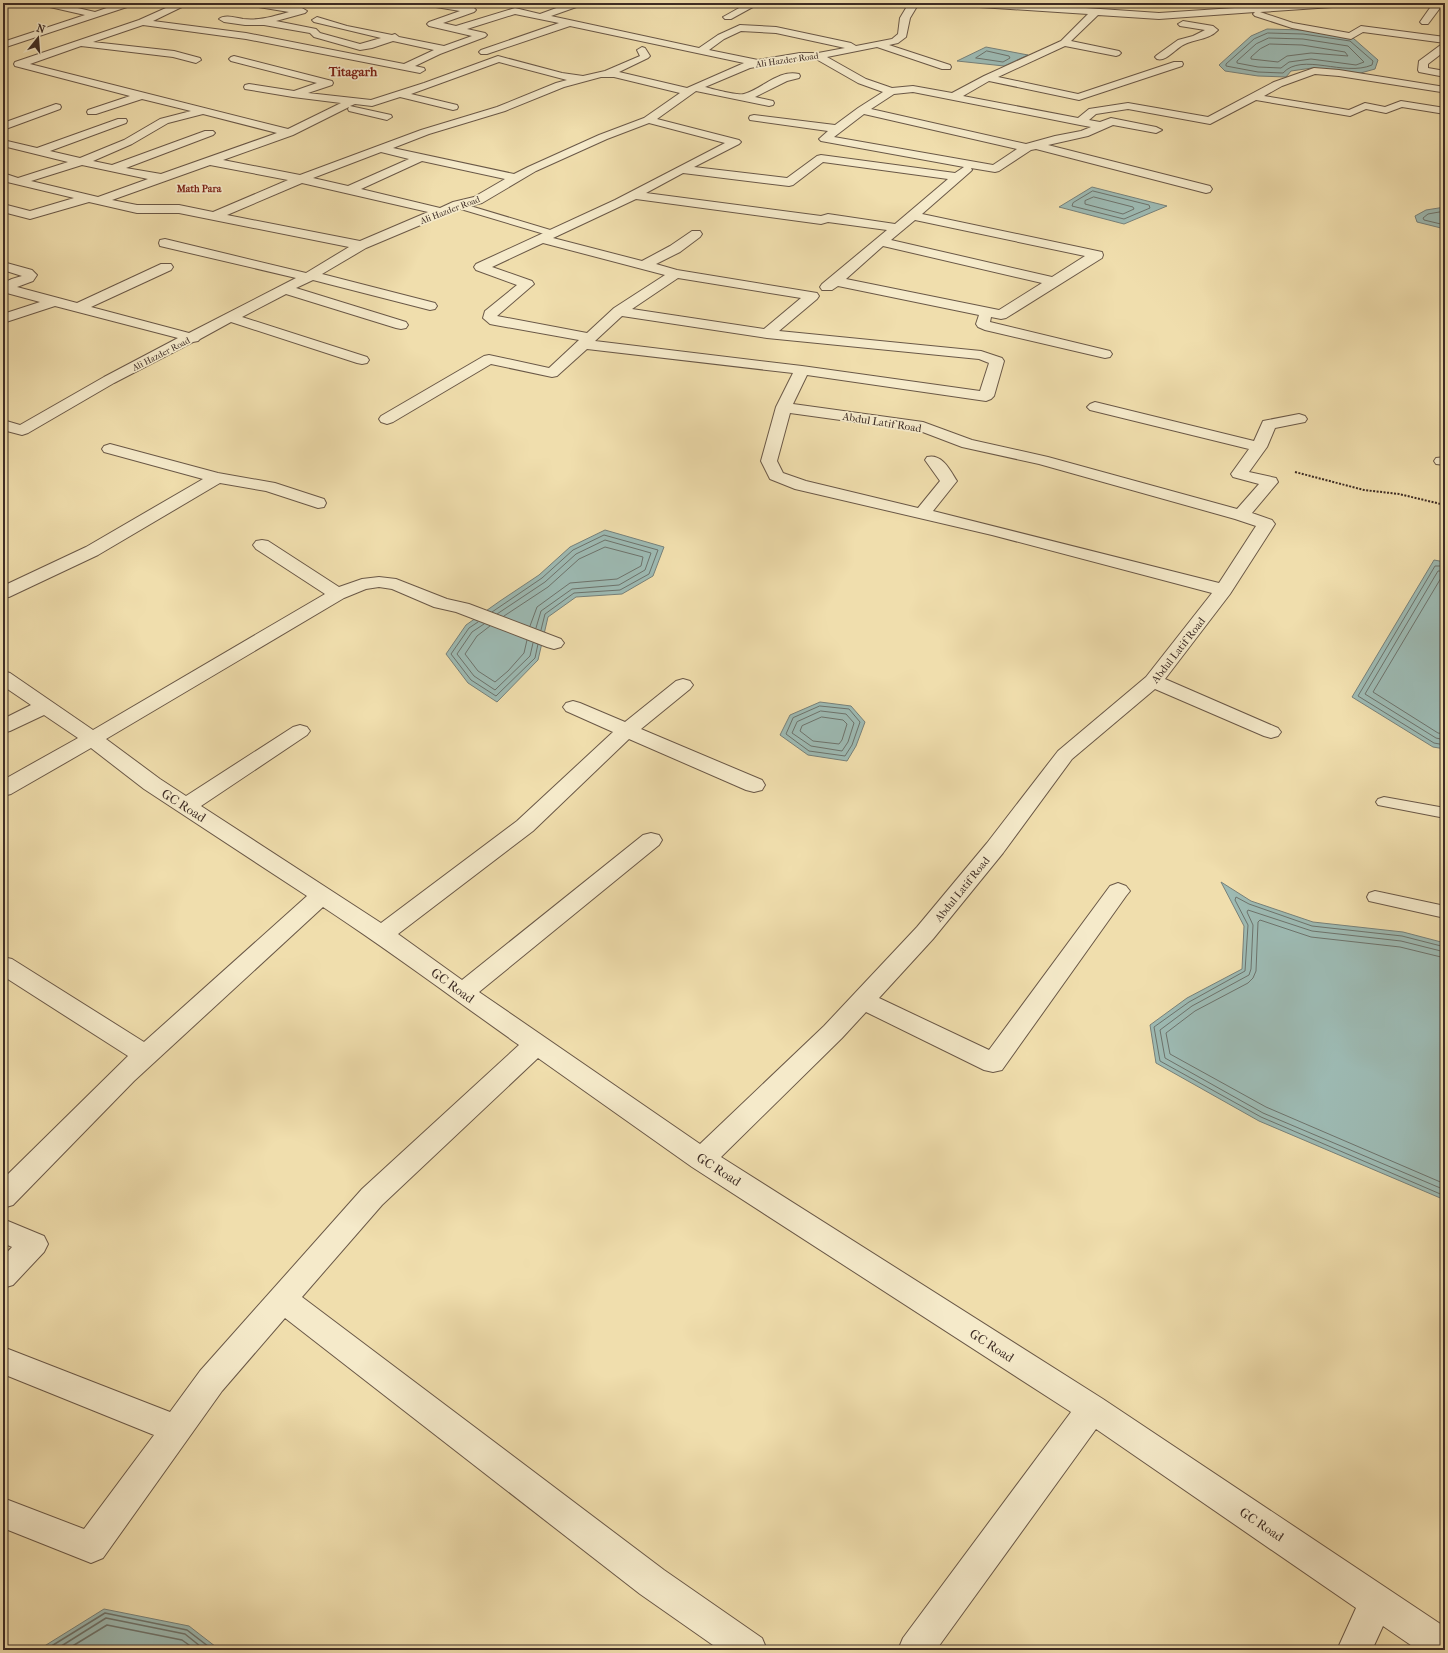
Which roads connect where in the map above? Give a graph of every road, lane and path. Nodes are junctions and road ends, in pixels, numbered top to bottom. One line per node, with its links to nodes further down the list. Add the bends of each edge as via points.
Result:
1 (11, 3): 13 (street)
2 (44, 3): 18 (street)
3 (130, 3): 18 (street)
4 (252, 3): 17 (street, via 302,11)
5 (430, 3): 29 (street, via 474,9 432,24)
6 (579, 3): 20 (street)
7 (755, 3): 21 (street)
8 (914, 3): 40 (street, Ali Hazder Road, via 905,18 903,36)
9 (964, 3): 16 (street)
10 (1347, 3): 15 (street)
11 (1434, 3): 25 (street, via 1438,4)
12 (159, 4): 14 (street)
13 (3, 5)
14 (181, 5): 23 (street)
15 (1251, 10): 19 (street); 34 (street, via 1279,22 1351,36 1361,29)
16 (1095, 12): 19 (street); 38 (street)
17 (293, 13): 24 (street); 31 (street, via 340,27)
18 (95, 15): 30 (street)
19 (1146, 16): 50 (street, via 1152,20 1213,30 1181,42)
20 (540, 17): 26 (street); 29 (street, via 515,11)
21 (728, 17)
22 (216, 18): 24 (street)
23 (142, 22): 33 (street); 46 (street, via 246,36)
24 (264, 22): 37 (street, via 313,32)
25 (1425, 22)
26 (569, 23): 45 (street); 47 (street)
27 (623, 25): 28 (street)
28 (638, 28)
29 (456, 29): 42 (street, via 482,35)
30 (46, 31): 33 (street); 39 (street)
31 (394, 38): 37 (street, via 365,47); 42 (street)
32 (699, 39): 35 (street)
33 (90, 40): 36 (street)
34 (1445, 40)
35 (714, 42): 43 (street, via 736,29 746,28 776,30); 45 (street)
36 (80, 43): 52 (street, via 174,54); 54 (street)
37 (342, 43): 46 (street)
38 (1064, 43): 48 (street); 64 (street)
39 (3, 45)
40 (879, 45): 43 (street, Ali Hazder Road); 58 (street)
41 (1445, 46): 61 (street, via 1423,63 1423,70)
42 (445, 48): 57 (street)
43 (860, 48): 49 (street, Ali Hazder Road)
44 (642, 50): 60 (street, via 645,56 643,58)
45 (702, 50): 53 (street)
46 (326, 52): 57 (street)
47 (484, 52)
48 (1116, 53)
49 (818, 56): 53 (street, Ali Hazder Road, via 800,56); 70 (street, via 862,81)
50 (1160, 57)
51 (234, 58): 72 (street, via 328,83)
52 (196, 60)
53 (757, 63): 69 (street, Ali Hazder Road)
54 (19, 64): 56 (street); 74 (street)
55 (1178, 64): 64 (street, via 1079,97)
56 (8, 67)
57 (405, 67): 62 (street)
58 (946, 67)
59 (584, 73): 60 (street); 62 (street, via 561,76 498,59); 100 (street, via 501,109 425,132)
60 (607, 73): 69 (street)
61 (1445, 74)
62 (449, 76): 73 (street)
63 (795, 76): 78 (street, via 784,78)
64 (988, 78): 76 (street)
65 (1291, 80): 66 (street); 68 (street, via 1314,71); 77 (street)
66 (1313, 82)
67 (249, 86): 72 (street)
68 (1441, 89)
69 (692, 90): 78 (street); 89 (street, Ali Hazder Road)
70 (891, 91): 76 (street, via 913,89); 83 (street)
71 (1396, 93): 75 (street)
72 (293, 94): 80 (street)
73 (399, 94): 80 (street, via 372,103); 82 (street)
74 (139, 96): 84 (street); 86 (street)
75 (1418, 96)
76 (953, 97): 91 (street)
77 (1254, 97): 85 (street, via 1350,113 1365,106 1386,110 1401,104); 91 (street, via 1210,121 1128,106 1093,111)
78 (745, 98): 79 (street)
79 (769, 103)
80 (347, 104): 87 (street); 97 (street)
81 (56, 107): 93 (street)
82 (453, 108)
83 (862, 110): 94 (street); 99 (street)
84 (205, 111): 97 (street); 104 (street, via 164,121 128,142)
85 (1445, 111)
86 (92, 112)
87 (386, 117)
88 (754, 118): 94 (street)
89 (648, 120): 106 (street, via 735,142); 110 (street, Ali Hazder Road, via 596,140)
90 (122, 121): 101 (street)
91 (1080, 122): 92 (street)
92 (1102, 126): 95 (street, via 1111,121); 99 (street, via 1084,134 1055,139)
93 (3, 127)
94 (837, 129): 105 (street, via 825,139)
95 (1156, 130)
96 (209, 133): 107 (street)
97 (289, 133): 103 (street)
98 (3, 143): 101 (street)
99 (1033, 147): 105 (street, via 995,169); 114 (street)
100 (381, 149): 102 (street); 112 (street)
101 (38, 151): 104 (street)
102 (420, 158): 110 (street); 115 (street)
103 (209, 161): 111 (street); 112 (street)
104 (80, 162): 107 (street); 113 (street)
105 (972, 164): 109 (street)
106 (681, 168): 109 (street, via 789,182 822,158); 116 (street)
107 (113, 169): 111 (street)
108 (3, 177): 113 (street)
109 (958, 177): 123 (street)
110 (515, 178): 118 (street, Ali Hazder Road, via 478,200)
111 (162, 179): 117 (street)
112 (301, 179): 115 (street); 122 (street)
113 (20, 182): 117 (street)
114 (1206, 189)
115 (349, 190): 121 (street)
116 (636, 194): 125 (street, via 821,220 828,218); 126 (street)
117 (94, 199): 120 (street, via 30,215); 122 (street, via 137,209 179,209)
118 (458, 205): 121 (street, Ali Hazder Road); 126 (lane)
119 (3, 208): 120 (street)
120 (16, 212): 124 (street)
121 (442, 212): 131 (street, Ali Hazder Road)
122 (214, 216): 131 (street)
123 (913, 216): 125 (street); 138 (street, via 1097,255)
124 (3, 217)
125 (899, 228): 129 (street)
126 (554, 234): 128 (street)
127 (696, 234): 132 (street, via 675,249)
128 (541, 239): 132 (street); 152 (street, via 481,267 527,284 490,314 490,318)
129 (881, 242): 137 (street); 138 (street)
130 (165, 243): 136 (street)
131 (361, 245): 136 (street, Ali Hazder Road)
132 (644, 265): 135 (street)
133 (3, 267): 140 (street, via 30,275)
134 (166, 267): 144 (street)
135 (676, 274): 141 (street); 145 (street)
136 (309, 276): 139 (street, Ali Hazder Road); 143 (street)
137 (835, 281): 141 (street); 146 (street)
138 (1054, 281): 146 (street, via 1001,315)
139 (284, 289): 147 (street, Ali Hazder Road); 149 (street)
140 (5, 290): 142 (street)
141 (812, 296): 150 (street)
142 (55, 301): 144 (street); 148 (street)
143 (430, 306)
144 (79, 307): 151 (street)
145 (619, 311): 150 (street); 152 (street)
146 (986, 312): 153 (street, via 983,324 990,327)
147 (231, 318): 151 (street, Ali Hazder Road); 154 (street)
148 (3, 319)
149 (401, 325)
150 (767, 334): 155 (street, via 981,355 997,361 986,396)
151 (193, 338): 160 (street, Ali Hazder Road, via 108,380 22,430)
152 (587, 341): 155 (street); 158 (street, via 552,372 489,359)
153 (1105, 354)
154 (362, 360)
155 (802, 370): 156 (street)
156 (784, 407): 168 (street, via 769,461 776,476 801,485); 169 (street, Abdul Latif Road, via 923,427 968,444 1042,460)
157 (1095, 407): 161 (street)
158 (387, 419)
159 (1299, 420): 161 (street, via 1269,424)
160 (3, 425)
161 (1259, 446): 165 (street, via 1239,474)
162 (110, 449): 164 (street)
163 (933, 460): 168 (street, via 949,480)
164 (217, 478): 166 (street, via 269,487); 172 (street, via 92,551)
165 (1270, 482): 167 (path, via 1293,472 1364,490 1399,494); 169 (street)
166 (318, 503)
167 (1445, 505)
168 (922, 514): 171 (street)
169 (1241, 516): 171 (street, Abdul Latif Road, via 1266,524)
170 (262, 545): 173 (street)
171 (1224, 590): 176 (street, Abdul Latif Road)
172 (3, 593)
173 (338, 594): 174 (street, via 362,584 396,584); 184 (street)
174 (554, 643)
175 (3, 677): 178 (street, GC Road)
176 (1153, 681): 183 (street); 198 (street, Abdul Latif Road, via 1065,755 995,848 925,933)
177 (683, 685): 181 (street)
178 (45, 706): 180 (street); 184 (street, GC Road)
179 (572, 707): 181 (street)
180 (3, 727)
181 (628, 730): 185 (street); 195 (street, via 525,826)
182 (300, 731): 188 (street)
183 (1271, 732)
184 (92, 739): 186 (street); 188 (street, GC Road)
185 (754, 785)
186 (3, 790)
187 (1384, 802): 189 (lane)
188 (186, 806): 192 (street, GC Road)
189 (1445, 814)
190 (650, 840): 197 (street)
191 (1118, 891): 198 (street, via 993,1063)
192 (322, 895): 195 (street, GC Road); 200 (street)
193 (1375, 897): 194 (lane)
194 (1445, 912)
195 (382, 934): 197 (street, GC Road)
196 (3, 965): 200 (street)
197 (462, 993): 199 (street, GC Road)
198 (863, 1000): 201 (street, Abdul Latif Road, via 834,1032)
199 (537, 1044): 201 (street, GC Road); 205 (street, via 372,1197)
200 (145, 1055): 202 (street)
201 (702, 1159): 207 (street, GC Road)
202 (3, 1197)
203 (3, 1231): 204 (street, via 34,1244)
204 (3, 1276)
205 (282, 1299): 208 (street, via 211,1381); 212 (street, via 652,1582)
206 (3, 1360): 208 (street)
207 (1092, 1409): 210 (street, GC Road); 213 (street)
208 (176, 1429): 209 (street, via 91,1547)
209 (3, 1513)
210 (1377, 1602): 211 (street, GC Road); 214 (street)
211 (1445, 1648)
212 (750, 1650)
213 (915, 1650)
214 (1354, 1650)

